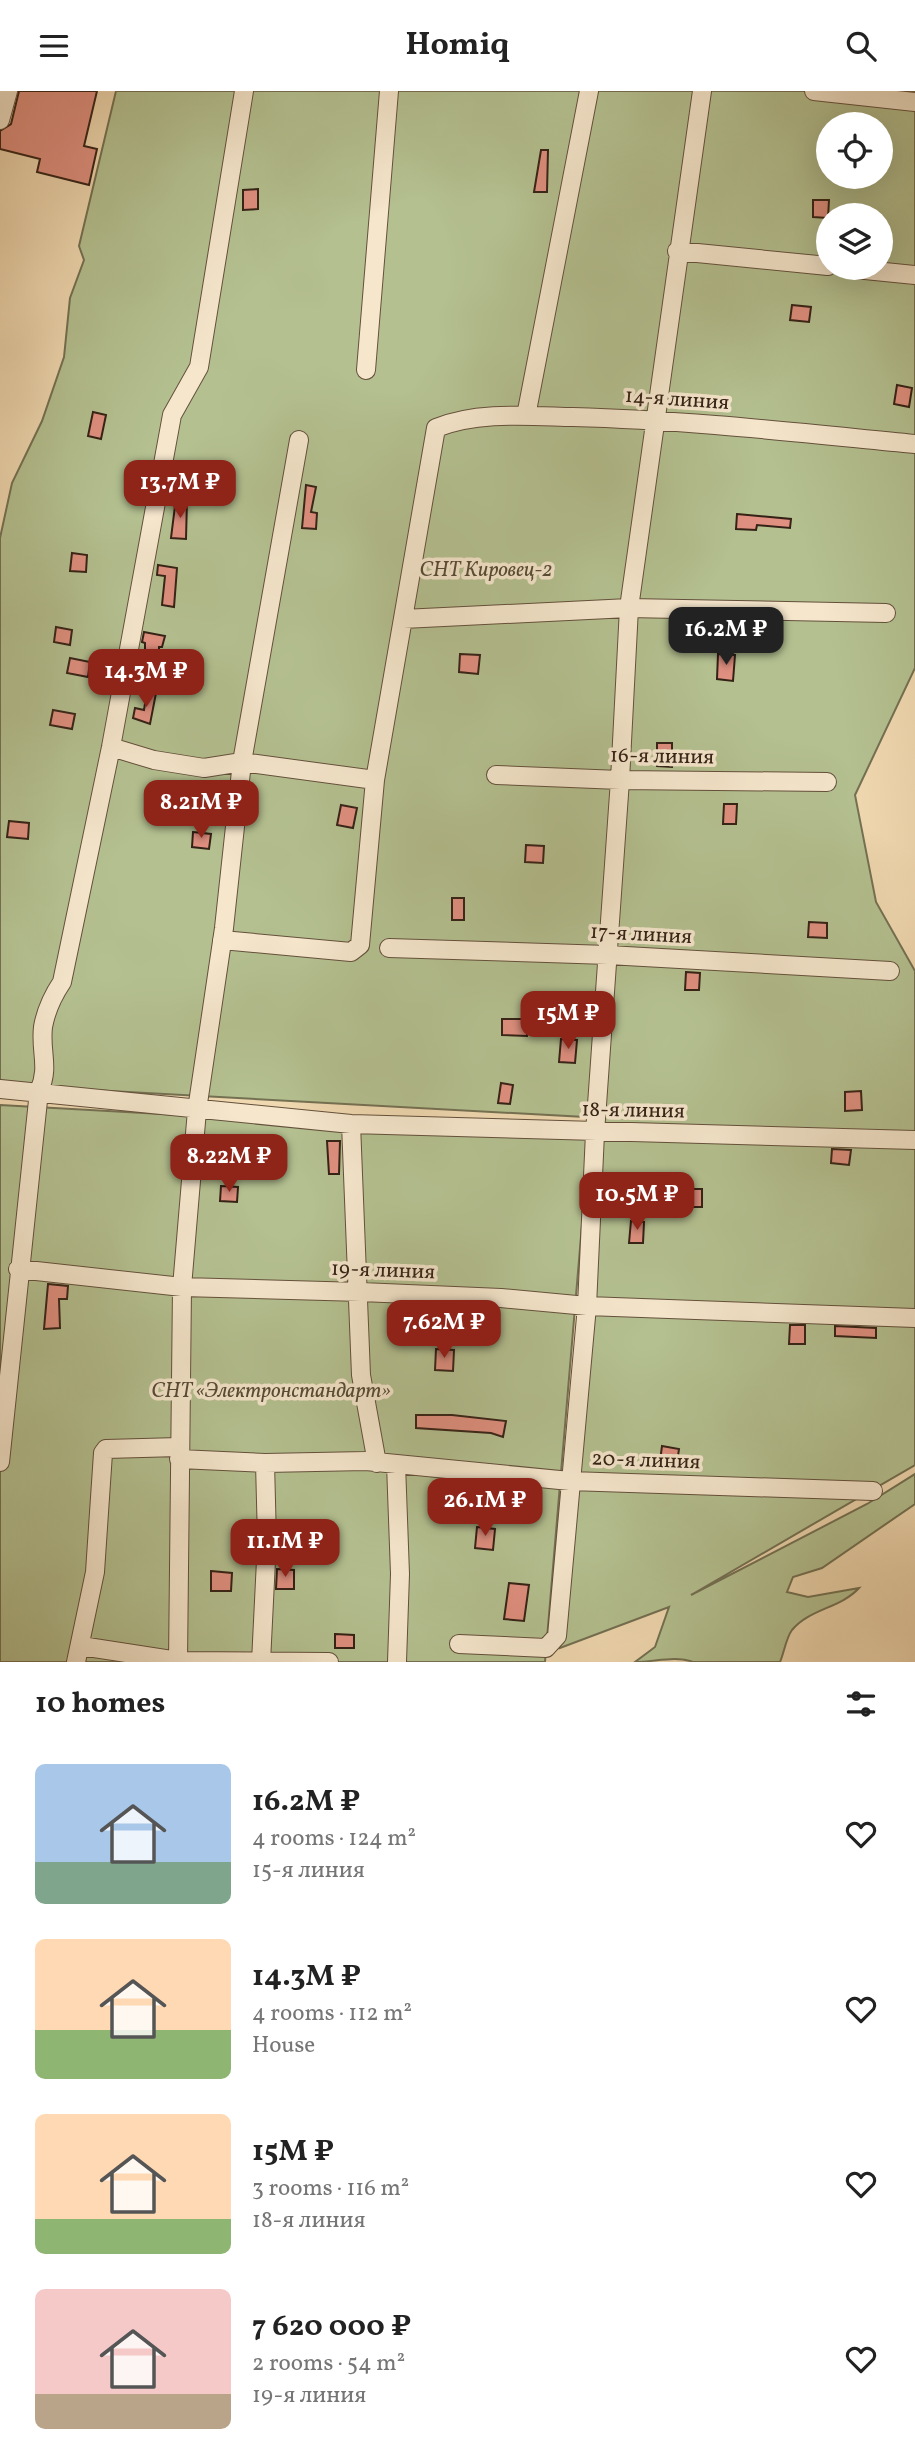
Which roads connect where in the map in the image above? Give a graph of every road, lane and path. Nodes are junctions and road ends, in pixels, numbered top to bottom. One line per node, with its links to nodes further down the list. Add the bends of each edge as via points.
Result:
1 (8, 91): 8 (street)
2 (244, 91): 21 (street, via 199,367 172,415)
3 (390, 91): 13 (street)
4 (589, 91): 14 (street)
5 (702, 91): 9 (street)
6 (814, 91): 7 (street)
7 (915, 102)
8 (0, 120)
9 (677, 251): 10 (street); 15 (street)
10 (816, 265)
11 (893, 273): 12 (street)
12 (915, 275)
13 (366, 370)
14 (526, 416): 15 (street, 14-я линия); 20 (street, 14-я линия, via 454,421 436,428)
15 (654, 419): 17 (street, 14-я линия); 18 (street)
16 (299, 440): 22 (street)
17 (915, 444)
18 (629, 608): 19 (street); 20 (street); 25 (street)
19 (886, 613)
20 (403, 619): 24 (street)
21 (111, 747): 22 (street, via 204,768); 32 (street, via 62,982 48,1003 43,1028 47,1074)
22 (242, 762): 24 (street); 27 (street)
23 (496, 775): 25 (street, 16-я линия)
24 (375, 780): 27 (street, via 360,945 351,952)
25 (620, 780): 26 (street, 16-я линия); 29 (street)
26 (827, 782)
27 (222, 940): 33 (street)
28 (389, 949): 29 (street, 17-я линия)
29 (608, 955): 30 (street, 17-я линия); 35 (street)
30 (890, 971)
31 (0, 1089): 32 (street, 18-я линия)
32 (39, 1091): 33 (street, 18-я линия); 37 (street)
33 (197, 1110): 34 (street, 18-я линия); 38 (street)
34 (351, 1125): 35 (street, 18-я линия); 39 (street)
35 (595, 1133): 36 (street, 18-я линия); 40 (street)
36 (915, 1140)
37 (18, 1269): 38 (street, 19-я линия); 43 (street)
38 (182, 1287): 39 (street, 19-я линия); 42 (street)
39 (356, 1292): 40 (street, 19-я линия); 44 (street, via 361,1375)
40 (587, 1306): 41 (street, 19-я линия); 47 (street)
41 (915, 1318)
42 (179, 1453): 45 (street, 20-я линия); 50 (street, 20-я линия, via 106,1449 103,1453 95,1572); 52 (street)
43 (0, 1462)
44 (377, 1462): 45 (street, 20-я линия); 46 (street, 20-я линия)
45 (265, 1463): 51 (street)
46 (396, 1464): 47 (street, 20-я линия); 54 (street)
47 (570, 1482): 48 (street, 20-я линия); 49 (street, via 557,1636 546,1648)
48 (873, 1491)
49 (459, 1644)
50 (79, 1654): 52 (street)
51 (262, 1661): 52 (street); 53 (street)
52 (178, 1662)
53 (329, 1662)
54 (397, 1662)

